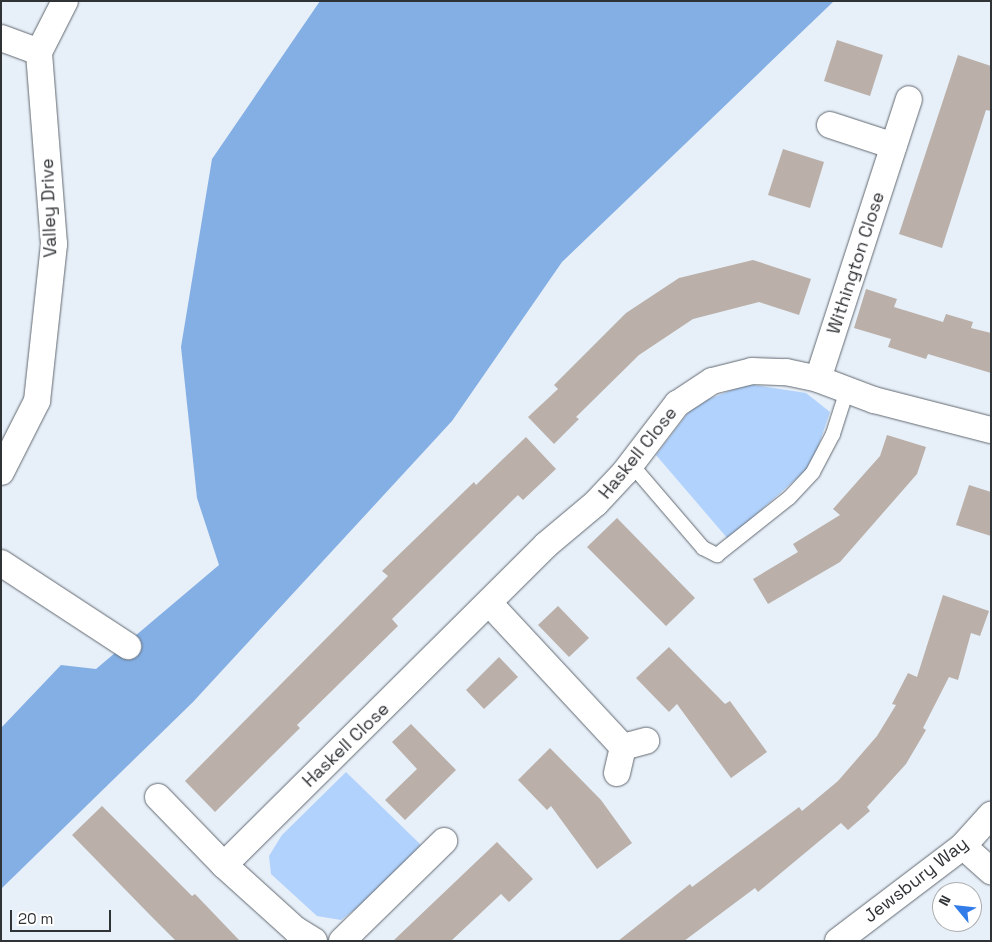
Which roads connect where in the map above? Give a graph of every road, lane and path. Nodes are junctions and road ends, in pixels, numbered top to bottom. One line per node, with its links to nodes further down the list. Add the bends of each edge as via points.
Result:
1 (66, 1): 3 (street)
2 (1, 38): 3 (street)
3 (39, 52): 11 (street, Valley Drive, via 54,244 37,402)
4 (909, 99): 6 (street, Withington Close)
5 (830, 126): 6 (street)
6 (894, 146): 7 (street, Withington Close)
7 (818, 379): 8 (street, Haskell Close); 10 (street, Haskell Close, via 786,372 752,371 712,381 676,404)
8 (847, 390): 9 (street, Haskell Close); 10 (lane, via 832,434 812,472 789,498 717,555 703,548)
9 (991, 430)
10 (631, 464): 13 (street, Haskell Close, via 596,503 546,545)
11 (1, 472)
12 (1, 562): 14 (street)
13 (490, 604): 15 (street, via 635,744); 20 (street, Haskell Close)
14 (128, 646)
15 (617, 772)
16 (158, 797): 20 (street)
17 (991, 815): 19 (street, Jewsbury Way)
18 (444, 841): 23 (street)
19 (963, 846): 21 (street); 24 (street, Jewsbury Way)
20 (224, 865): 22 (street, via 296,930)
21 (991, 871)
22 (314, 941)
23 (342, 941)
24 (838, 941)

